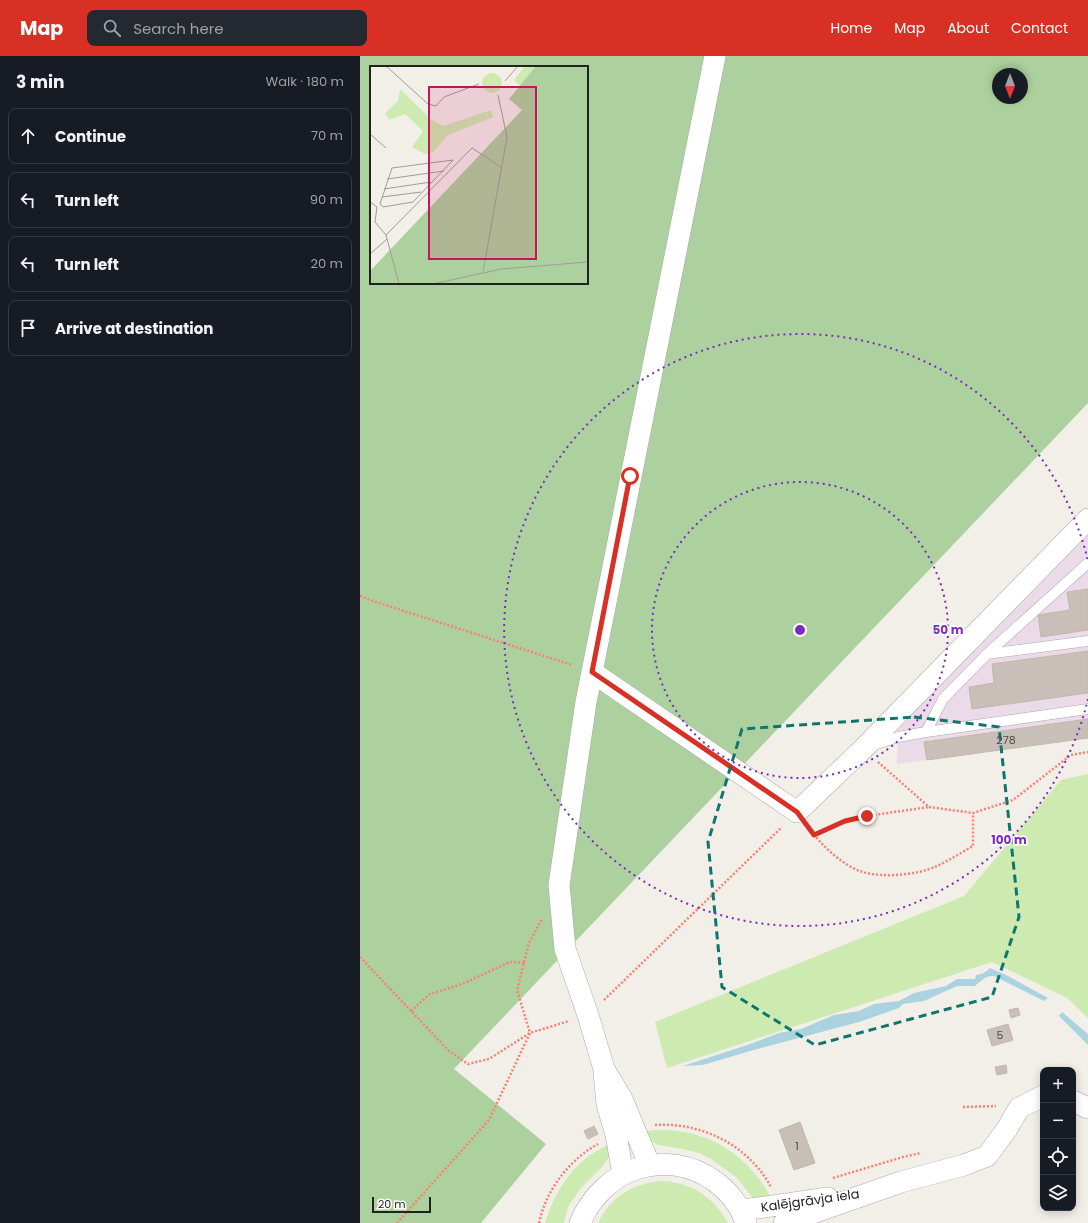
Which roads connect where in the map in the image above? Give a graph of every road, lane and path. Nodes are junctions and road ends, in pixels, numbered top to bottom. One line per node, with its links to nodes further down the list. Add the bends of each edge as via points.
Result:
1 (715, 56): 9 (street)
2 (1088, 519): 12 (street)
3 (1088, 563): 5 (lane)
4 (1088, 575): 5 (lane)
5 (1072, 577): 8 (lane)
6 (360, 596): 9 (path)
7 (1088, 640): 8 (lane)
8 (987, 654): 11 (lane, via 943,699)
9 (592, 672): 15 (street); 22 (street, via 559,885 565,949)
10 (1088, 709): 11 (lane)
11 (926, 732): 12 (lane, via 898,737)
12 (863, 749): 14 (path); 15 (street)
13 (1088, 752): 16 (path, via 1071,755 1013,800)
14 (929, 807): 16 (path); 17 (path, via 845,821)
15 (797, 812): 17 (path); 22 (path)
16 (973, 813): 17 (path, via 973,846 934,867 898,876 862,872 843,863)
17 (814, 835)
18 (543, 917): 20 (path, via 529,943)
19 (360, 957): 21 (path)
20 (524, 963): 21 (path, via 510,962 462,984 430,994); 23 (path, via 518,990)
21 (411, 1011): 23 (path, via 449,1051 468,1064 489,1059)
22 (588, 1015): 23 (path); 24 (street)
23 (530, 1033): 39 (path, via 489,1120)
24 (604, 1068): 33 (street, via 622,1099); 34 (street, via 607,1104)
25 (1040, 1098): 28 (street)
26 (1076, 1102): 29 (street)
27 (963, 1107): 28 (path)
28 (1019, 1108): 37 (street, Kalējgrāvja iela, via 987,1156)
29 (1088, 1108)
30 (650, 1125): 36 (path, via 668,1124 715,1135 757,1166)
31 (600, 1143): 40 (path, via 576,1159 564,1172 546,1202)
32 (921, 1153): 35 (path)
33 (650, 1166): 34 (street); 38 (street, via 680,1166 709,1177 727,1192)
34 (623, 1174): 41 (street, via 600,1190)
35 (828, 1179)
36 (773, 1190)
37 (880, 1190): 38 (street, Kalējgrāvja iela, via 780,1204); 42 (street, Kalējgrāvja iela)
38 (744, 1216)
39 (397, 1223)
40 (539, 1223)
41 (580, 1223)
42 (784, 1223)

